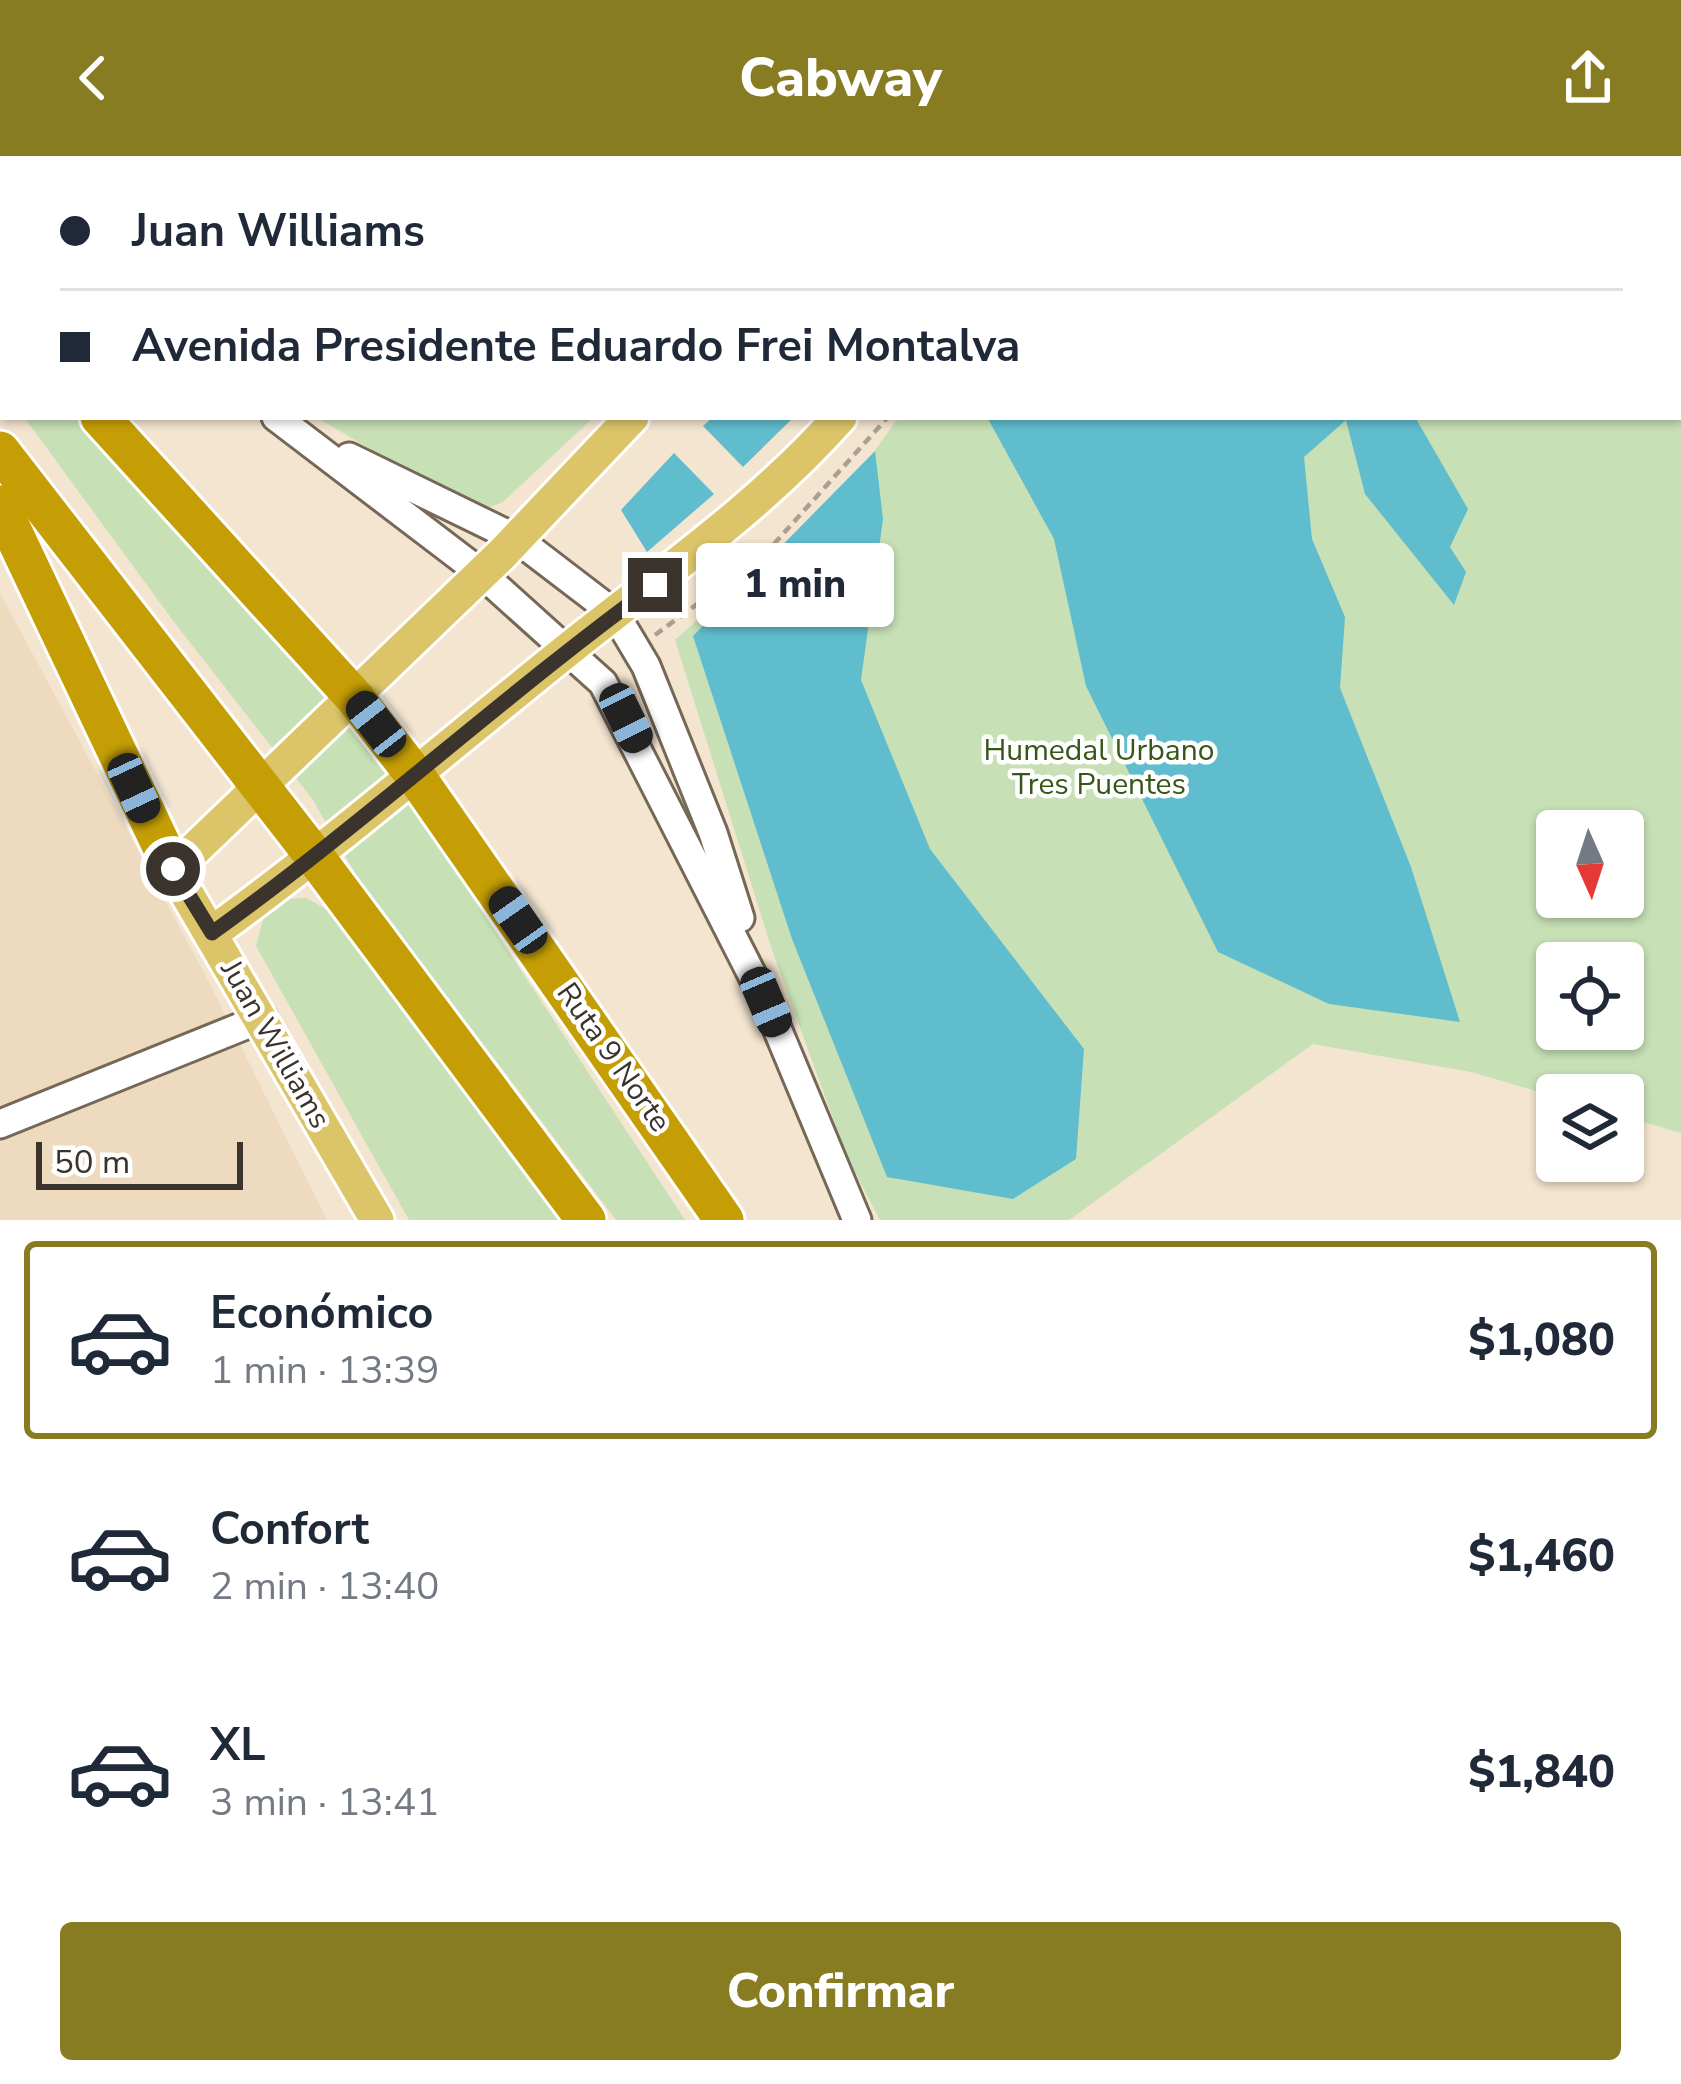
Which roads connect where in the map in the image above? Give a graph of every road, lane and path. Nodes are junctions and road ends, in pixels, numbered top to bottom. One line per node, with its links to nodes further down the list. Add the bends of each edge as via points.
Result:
1 (103, 420): 13 (highway, Ruta 9 Norte)
2 (629, 420): 8 (main road)
3 (837, 420): 10 (main road, via 731,524)
4 (885, 420): 11 (path, via 765,554)
5 (284, 423): 8 (street); 9 (street)
6 (0, 451): 15 (highway)
7 (0, 505): 17 (highway)
8 (517, 539): 9 (main road); 10 (street)
9 (482, 574): 12 (street); 13 (main road)
10 (615, 614): 11 (street); 12 (main road)
11 (634, 646): 19 (street, via 713,833)
12 (569, 649): 14 (main road); 19 (street, via 626,718)
13 (355, 698): 14 (highway, Ruta 9 Norte); 15 (main road)
14 (418, 778): 16 (main road); 24 (highway, Ruta 9 Norte)
15 (259, 784): 16 (highway); 17 (main road)
16 (315, 857): 18 (main road); 23 (highway)
17 (173, 869): 18 (main road, Juan Williams)
18 (212, 933): 20 (main road, Juan Williams)
19 (766, 1002): 25 (street)
20 (263, 1018): 21 (street); 22 (main road, Juan Williams)
21 (0, 1124)
22 (377, 1220)
23 (586, 1220)
24 (724, 1220)
25 (857, 1220)

